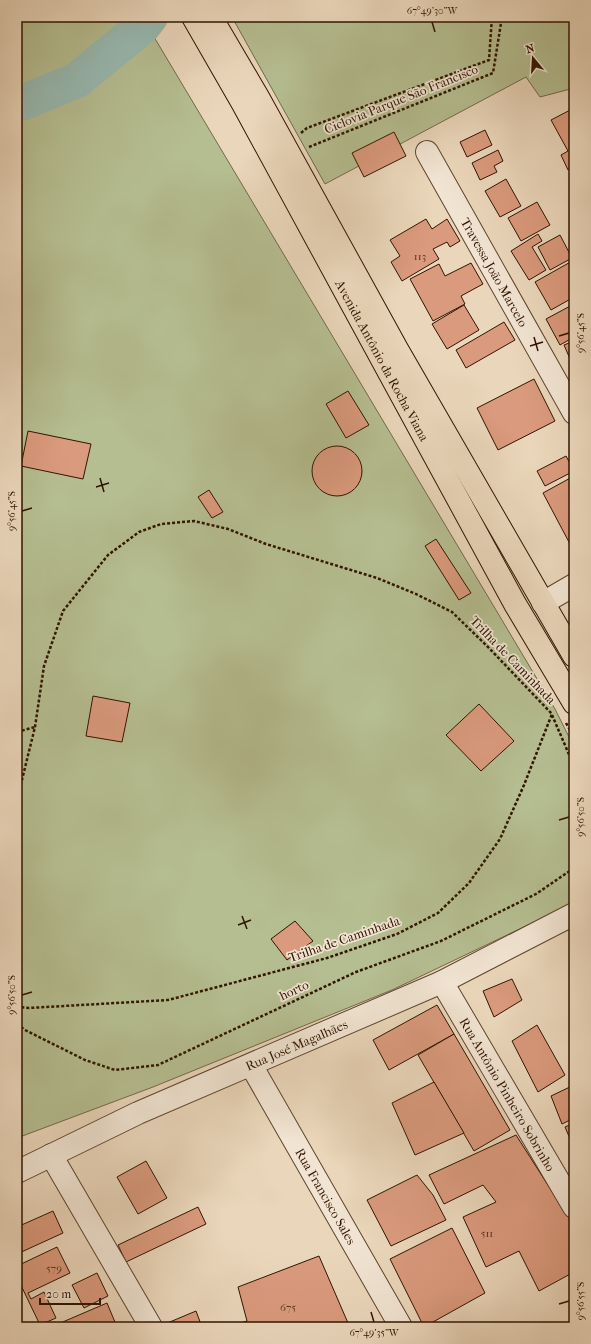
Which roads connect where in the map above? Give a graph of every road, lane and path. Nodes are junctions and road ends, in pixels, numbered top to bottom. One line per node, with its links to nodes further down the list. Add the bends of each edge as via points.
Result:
1 (193, 17): 5 (main road, Avenida Antônio da Rocha Viana)
2 (212, 17): 5 (main road, Avenida Antônio da Rocha Viana)
3 (492, 17): 6 (path, via 489,60 307,128)
4 (502, 17): 6 (path, Ciclovia Parque São Francisco, via 493,73 304,148)
5 (250, 101): 6 (main road, Avenida Antônio da Rocha Viana); 12 (main road, Avenida Antônio da Rocha Viana, via 515,604)
6 (285, 148): 10 (main road, Avenida Antônio da Rocha Viana, via 400,356)
7 (427, 152): 8 (street, Travessa João Marcelo)
8 (574, 413)
9 (574, 585): 10 (street)
10 (543, 603): 11 (main road, Avenida Antônio da Rocha Viana)
11 (574, 656)
12 (574, 703)
13 (552, 714): 14 (path, Trilha de Caminhada, via 452,612 377,578 266,544 228,529 194,521 161,524 139,532 108,555 63,611 44,666); 16 (path); 21 (path, Trilha de Caminhada, via 500,839 469,883 438,913 397,934 327,958 168,1000)
14 (35, 726): 15 (path); 17 (path, Trilha de Caminhada)
15 (17, 732)
16 (574, 766)
17 (17, 800)
18 (574, 868): 22 (path, horto, via 536,894 441,941 356,972 158,1064 115,1070 85,1060)
19 (574, 914): 20 (street, Rua José Magalhães)
20 (442, 982): 23 (street, Rua José Magalhães); 26 (street, Rua Antônio Pinheiro Sobrinho)
21 (17, 1007)
22 (17, 1024)
23 (252, 1065): 24 (street, Rua José Magalhães, via 138,1113); 28 (street, Rua Francisco Sales)
24 (51, 1155): 25 (street, Rua José Magalhães); 27 (street)
25 (17, 1172)
26 (574, 1207)
27 (151, 1327)
28 (401, 1327)

